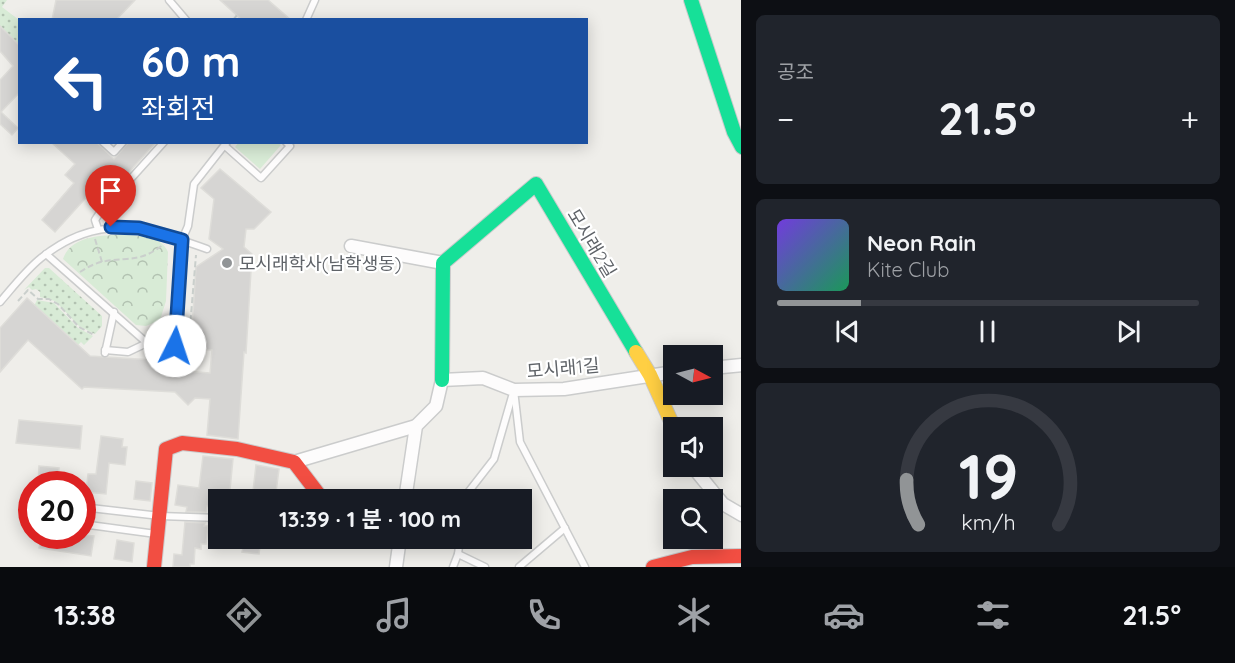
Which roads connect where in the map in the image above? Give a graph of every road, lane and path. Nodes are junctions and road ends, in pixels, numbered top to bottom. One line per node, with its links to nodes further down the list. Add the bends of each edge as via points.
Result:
1 (169, 0): 5 (lane)
2 (315, 0): 7 (lane)
3 (691, 0): 13 (street)
4 (237, 15): 6 (path)
5 (184, 18)
6 (235, 18)
7 (307, 18)
8 (106, 144): 9 (lane, via 114,152)
9 (121, 144)
10 (162, 144): 14 (lane, via 99,214)
11 (226, 144): 12 (lane, via 261,178); 15 (lane, via 194,184)
12 (288, 144)
13 (741, 147)
14 (95, 230): 15 (lane, via 139,228); 20 (lane); 21 (path)
15 (182, 240): 17 (lane); 29 (lane, via 175,346)
16 (164, 244): 21 (path, via 145,256)
17 (197, 245): 19 (lane); 28 (path)
18 (351, 246): 22 (street)
19 (207, 249)
20 (46, 254): 23 (lane); 24 (lane)
21 (102, 262): 23 (path)
22 (443, 263): 33 (street, 모시래2길, via 536,184); 34 (street)
23 (74, 277): 26 (lane)
24 (0, 302)
25 (18, 302): 27 (path, via 28,290 38,299 55,302 78,327)
26 (114, 312): 29 (lane); 29 (lane, via 105,352 128,352)
27 (94, 335)
28 (189, 339)
29 (147, 343)
30 (741, 365): 31 (street)
31 (723, 367)
32 (663, 373): 33 (street, 모시래1길)
33 (650, 375): 35 (street, 모시래1길, via 564,389); 36 (street, 모시래2길)
34 (442, 380): 35 (street, 모시래1길, via 483,378); 37 (street, via 436,406)
35 (514, 390): 42 (lane, via 494,459); 48 (lane, via 520,442)
36 (669, 417)
37 (416, 426): 38 (street); 41 (street)
38 (294, 462): 40 (street); 45 (street, via 193,444 166,449)
39 (701, 477): 44 (street, via 723,504)
40 (315, 489)
41 (407, 489)
42 (472, 489)
43 (96, 509): 45 (lane)
44 (741, 514)
45 (160, 516): 46 (lane); 49 (street)
46 (208, 518)
47 (96, 526): 49 (lane)
48 (565, 528): 58 (lane); 59 (lane)
49 (158, 535): 54 (street)
50 (398, 549): 55 (street)
51 (459, 549): 52 (lane)
52 (458, 554): 56 (lane); 57 (lane)
53 (741, 556): 60 (street, via 692,557)
54 (154, 567)
55 (396, 567)
56 (453, 567)
57 (485, 567)
58 (519, 567)
59 (585, 567)
60 (653, 567)

